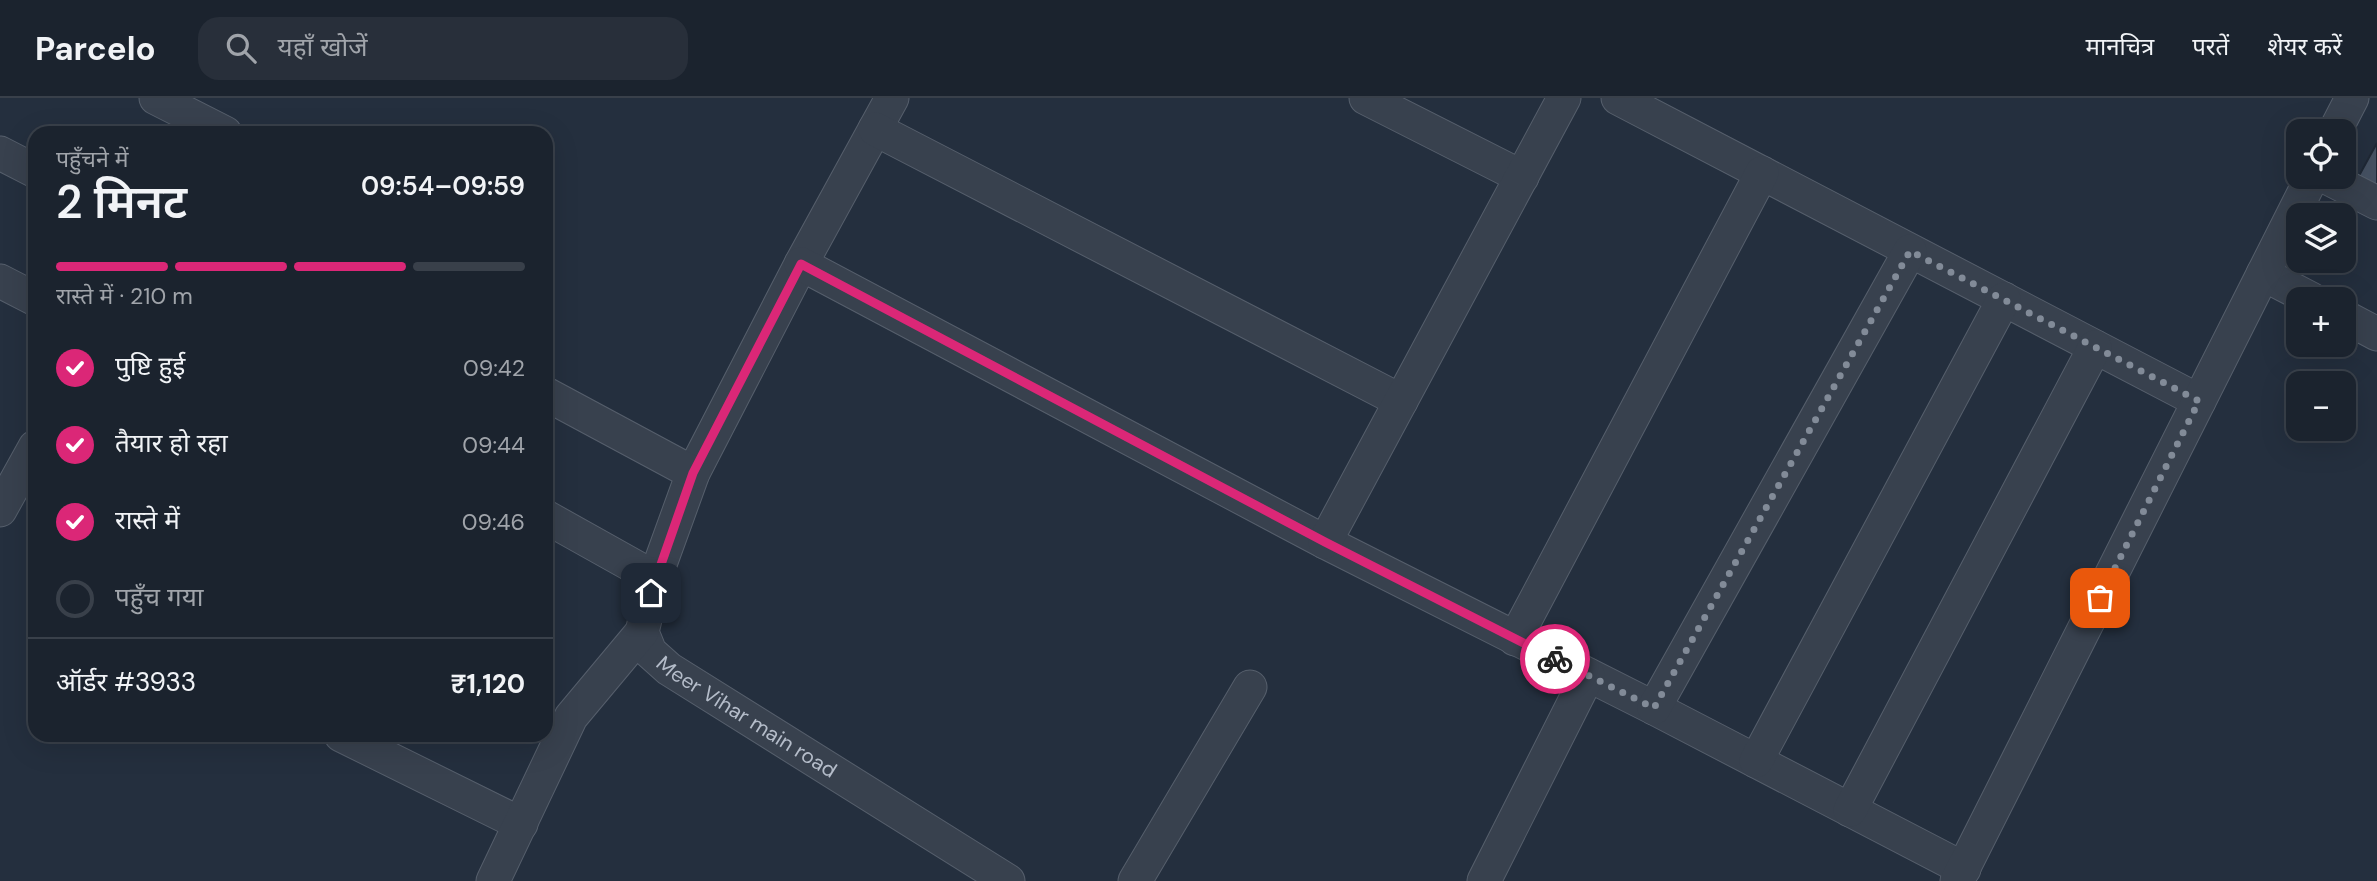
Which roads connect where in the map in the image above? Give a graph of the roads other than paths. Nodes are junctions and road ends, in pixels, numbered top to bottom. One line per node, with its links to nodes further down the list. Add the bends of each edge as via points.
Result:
1 (156, 98): 8 (street)
2 (892, 98): 9 (street, Meer Vihar main road)
3 (1366, 98): 13 (street)
4 (1564, 98): 13 (street)
5 (1618, 98): 12 (street)
6 (2352, 98): 7 (street)
7 (2341, 119)
8 (211, 126)
9 (874, 129): 18 (street, Meer Vihar main road); 28 (street)
10 (0, 153): 11 (street)
11 (28, 167)
12 (1762, 173): 17 (street); 37 (street)
13 (1521, 177): 28 (street)
14 (2306, 189): 19 (street)
15 (2350, 189): 16 (street)
16 (2377, 203)
17 (1910, 251): 23 (street); 40 (street)
18 (801, 264): 31 (street, Meer Vihar main road); 34 (street)
19 (2263, 274): 21 (street); 29 (street)
20 (0, 281): 22 (street)
21 (2288, 287)
22 (28, 295)
23 (2004, 299): 26 (street); 44 (street)
24 (2356, 323): 25 (street)
25 (2377, 334)
26 (2095, 347): 29 (street); 45 (street)
27 (553, 398): 31 (street)
28 (1401, 401): 34 (street)
29 (2199, 401): 47 (street)
30 (28, 460): 32 (street)
31 (693, 473): 35 (street, Meer Vihar main road)
32 (0, 510)
33 (553, 521): 35 (street)
34 (1325, 542): 37 (street)
35 (655, 578): 36 (street, Meer Vihar main road)
36 (642, 632): 41 (street); 49 (street, Meer Vihar main road, via 650,652 669,669)
37 (1515, 639): 38 (street)
38 (1588, 675): 40 (street); 51 (street)
39 (1250, 687): 50 (street)
40 (1654, 708): 44 (street)
41 (558, 711)
42 (355, 742): 46 (street)
43 (548, 742): 46 (street)
44 (1756, 761): 45 (street)
45 (1850, 810): 47 (street)
46 (521, 824): 48 (street)
47 (1961, 875)
48 (493, 881)
49 (1008, 881)
50 (1135, 881)
51 (1484, 881)

